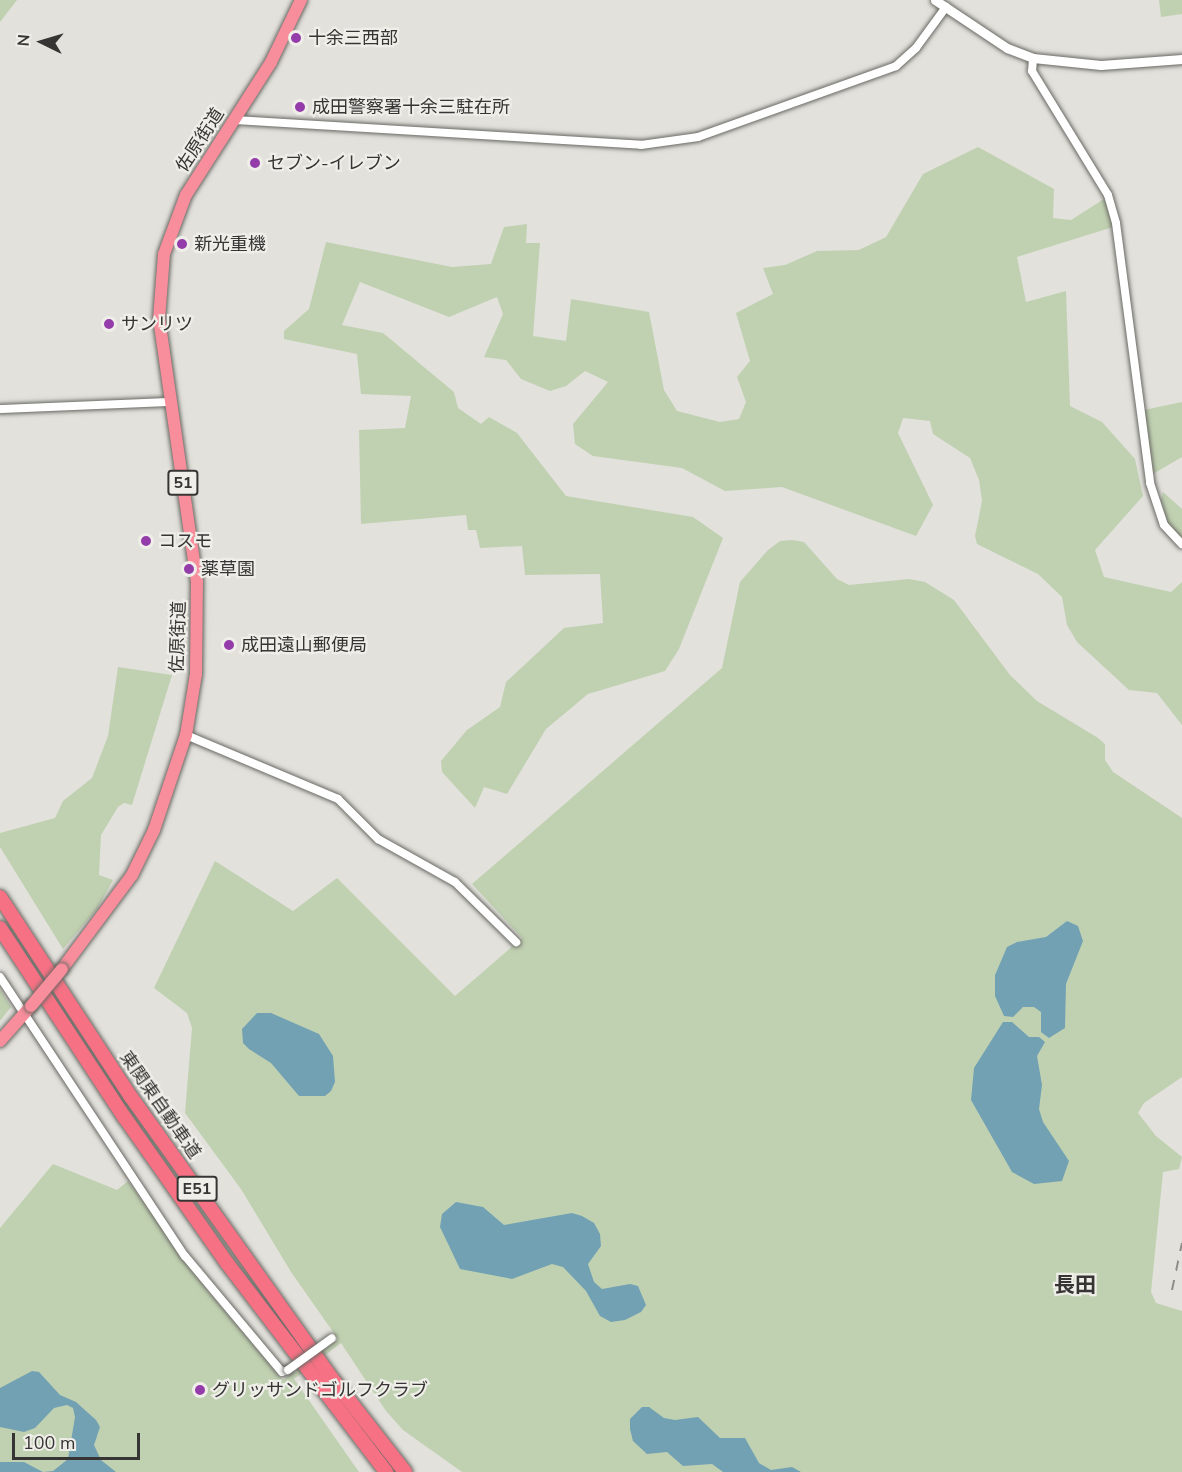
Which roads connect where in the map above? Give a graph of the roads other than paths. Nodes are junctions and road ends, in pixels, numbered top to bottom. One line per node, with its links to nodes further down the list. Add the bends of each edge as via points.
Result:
1 (301, 0): 6 (highway, 佐原街道 / 51, via 285,38)
2 (935, 0): 3 (street)
3 (946, 7): 4 (street, via 1007,48); 6 (street, via 916,48 896,66 698,137 641,145)
4 (1033, 58): 5 (street, via 1101,65); 9 (street, via 1032,71 1108,195 1116,223 1150,483 1164,525)
5 (1182, 59)
6 (235, 120): 7 (highway, 佐原街道 / 51, via 186,195 164,254 159,319)
7 (170, 402): 8 (street); 10 (highway, 佐原街道 / 51, via 199,609 198,653)
8 (0, 409)
9 (1182, 544)
10 (186, 735): 13 (street, via 338,799 378,839 455,882); 15 (highway, 佐原街道 / 51, bridge, via 143,854 94,930)
11 (0, 897): 19 (highway, 東関東自動車道 / E51, via 131,1097 327,1372)
12 (0, 928): 18 (highway, 東関東自動車道 / E51, via 125,1118 221,1254)
13 (516, 942)
14 (0, 977): 15 (street)
15 (27, 1010): 16 (highway, 佐原街道 / 51); 17 (street, bridge, via 185,1256 282,1372)
16 (0, 1041)
17 (332, 1338)
18 (386, 1472)
19 (405, 1472)

